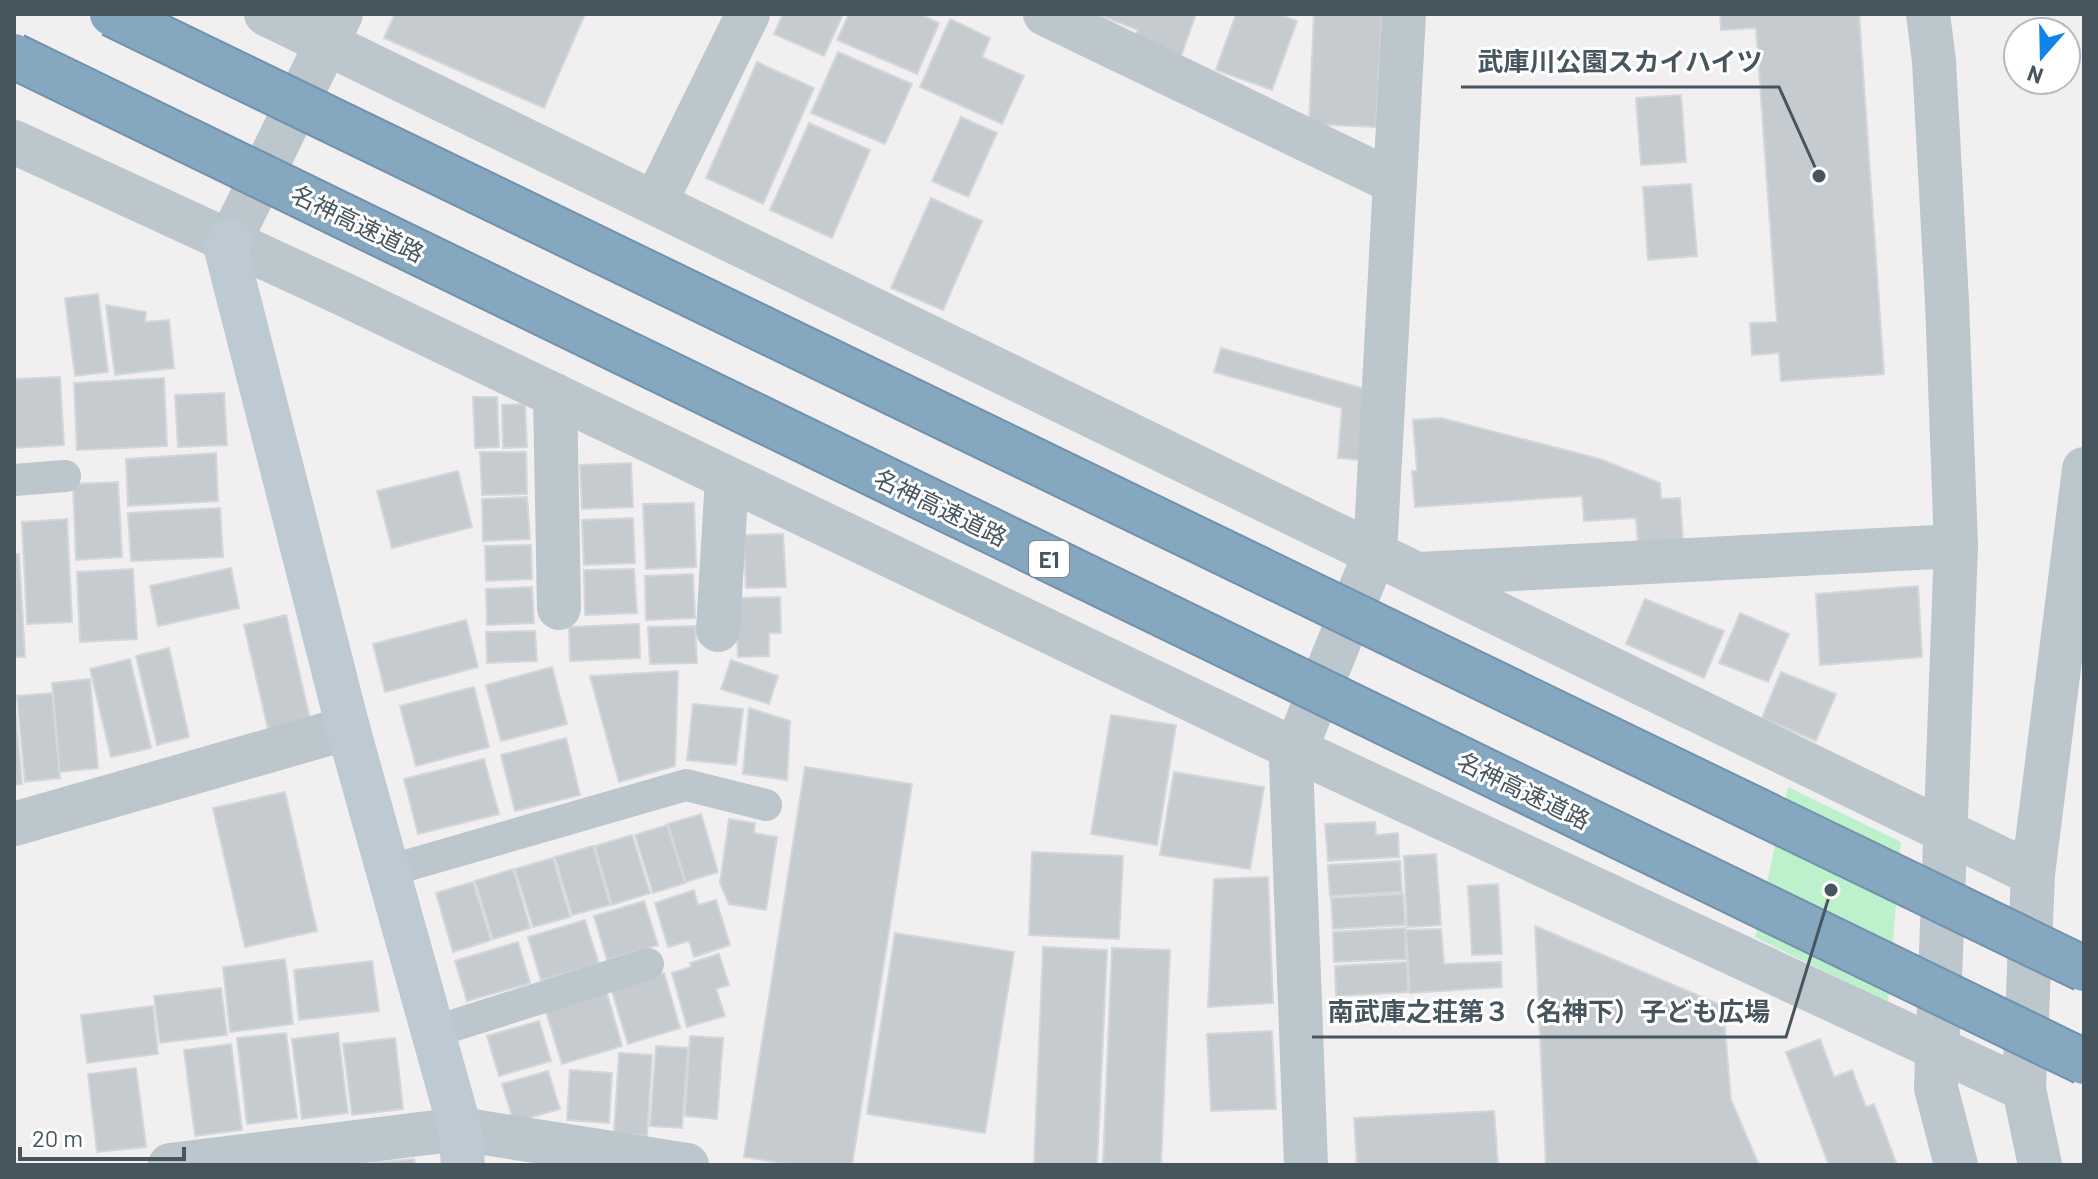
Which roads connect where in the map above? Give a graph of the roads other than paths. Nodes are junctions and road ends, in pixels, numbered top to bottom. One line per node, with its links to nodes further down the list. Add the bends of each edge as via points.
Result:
1 (112, 14): 31 (highway, bridge)
2 (266, 14): 7 (street)
3 (748, 14): 11 (street)
4 (1045, 14): 10 (street)
5 (1404, 14): 10 (street)
6 (1928, 14): 18 (street)
7 (333, 29): 11 (street); 12 (street)
8 (14, 56): 34 (highway, 名神高速道路 / E1, bridge)
9 (14, 142): 12 (street)
10 (1394, 182): 19 (street)
11 (655, 203): 19 (street)
12 (230, 241): 13 (street); 23 (street, via 226,249)
13 (555, 395): 16 (street); 21 (street)
14 (2084, 469): 29 (street)
15 (65, 476): 17 (lane)
16 (727, 478): 22 (street); 24 (street)
17 (14, 480)
18 (1956, 546): 20 (street); 27 (street)
19 (1375, 553): 20 (street); 24 (street)
20 (1417, 574): 27 (street)
21 (559, 608)
22 (718, 630)
23 (348, 728): 26 (street); 28 (street)
24 (1294, 749): 33 (street); 39 (street)
25 (766, 805): 28 (lane, via 686,785)
26 (14, 824)
27 (1944, 833): 29 (street); 33 (street)
28 (388, 871): 32 (street)
29 (2033, 874): 35 (street)
30 (648, 964): 32 (lane)
31 (2084, 969)
32 (433, 1032): 36 (street)
33 (1936, 1049): 35 (street); 40 (street, via 1936,1088)
34 (2084, 1062)
35 (2024, 1089): 41 (street)
36 (462, 1147): 37 (street); 38 (street)
37 (170, 1165)
38 (687, 1165)
39 (1306, 1165)
40 (1956, 1165)
41 (2040, 1165)

